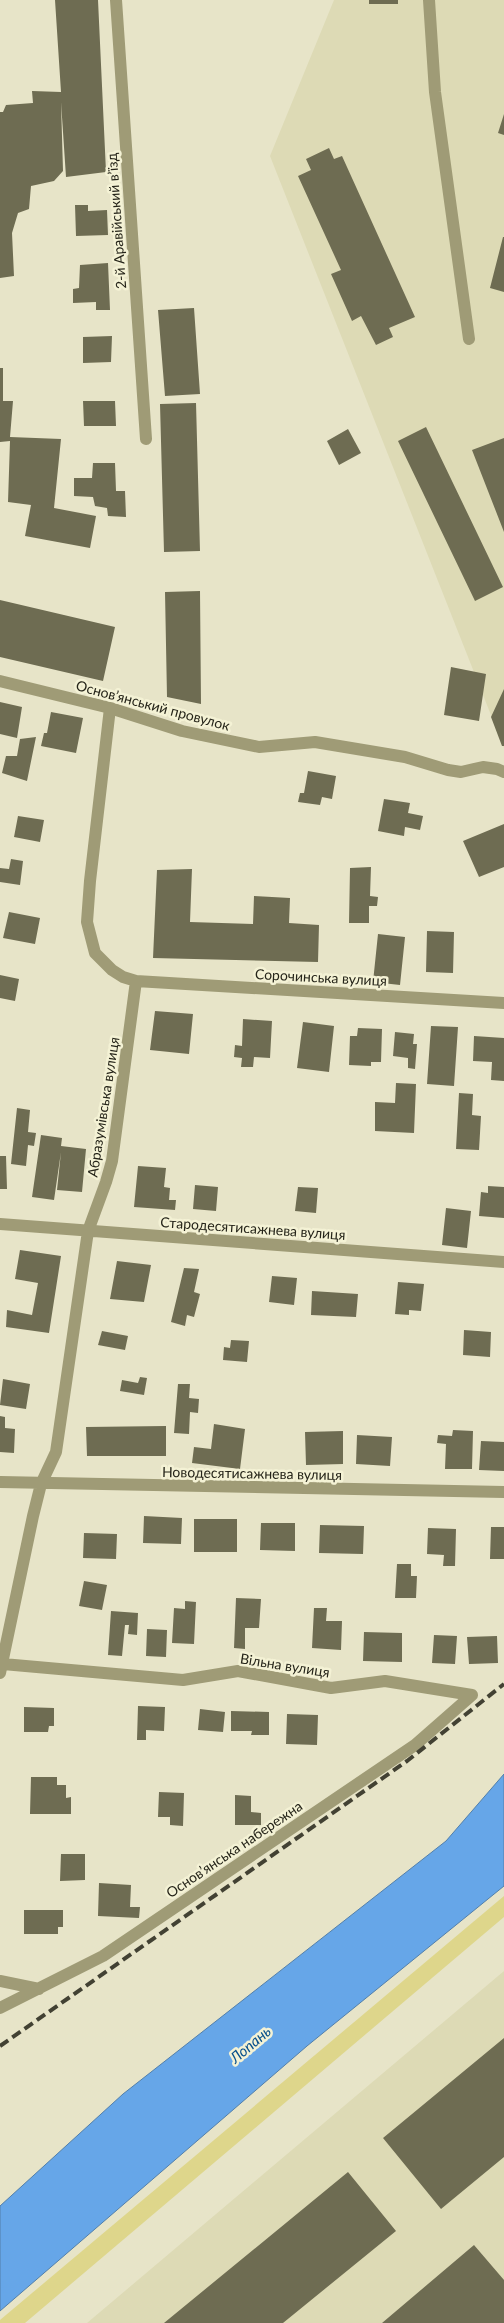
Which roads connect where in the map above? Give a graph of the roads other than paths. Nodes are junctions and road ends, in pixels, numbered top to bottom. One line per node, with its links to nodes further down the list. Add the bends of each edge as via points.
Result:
1 (116, 0): 4 (street, 2-й Аравійський в’їзд)
2 (429, 0): 3 (street, via 435,92)
3 (470, 339)
4 (146, 439)
5 (0, 681): 6 (street, Основ’янський провулок)
6 (110, 708): 7 (street, Основ’янський провулок, via 182,731 259,747 315,742 405,757 454,771 482,767); 8 (street, via 87,922 96,953 112,970)
7 (504, 772)
8 (136, 981): 9 (street, Сорочинська вулиця); 11 (street, Абразумівська вулиця, via 112,1161)
9 (504, 1003)
10 (0, 1224): 11 (street, Стародесятисажнева вулиця)
11 (88, 1231): 12 (street, Стародесятисажнева вулиця); 14 (street, Абразумівська вулиця, via 56,1452)
12 (504, 1262)
13 (0, 1482): 14 (street, Новодесятисажнева вулиця)
14 (41, 1484): 15 (street, Новодесятисажнева вулиця); 16 (street, Абразумівська вулиця)
15 (504, 1492)
16 (2, 1669): 17 (street, Вільна вулиця, via 183,1680 238,1671 331,1688 385,1680)
17 (472, 1695): 19 (street, Основ’янська набережна, via 399,1756 103,1956)
18 (0, 1980): 19 (street)
19 (39, 1988): 20 (street, Основ’янська набережна)
20 (0, 2008)

